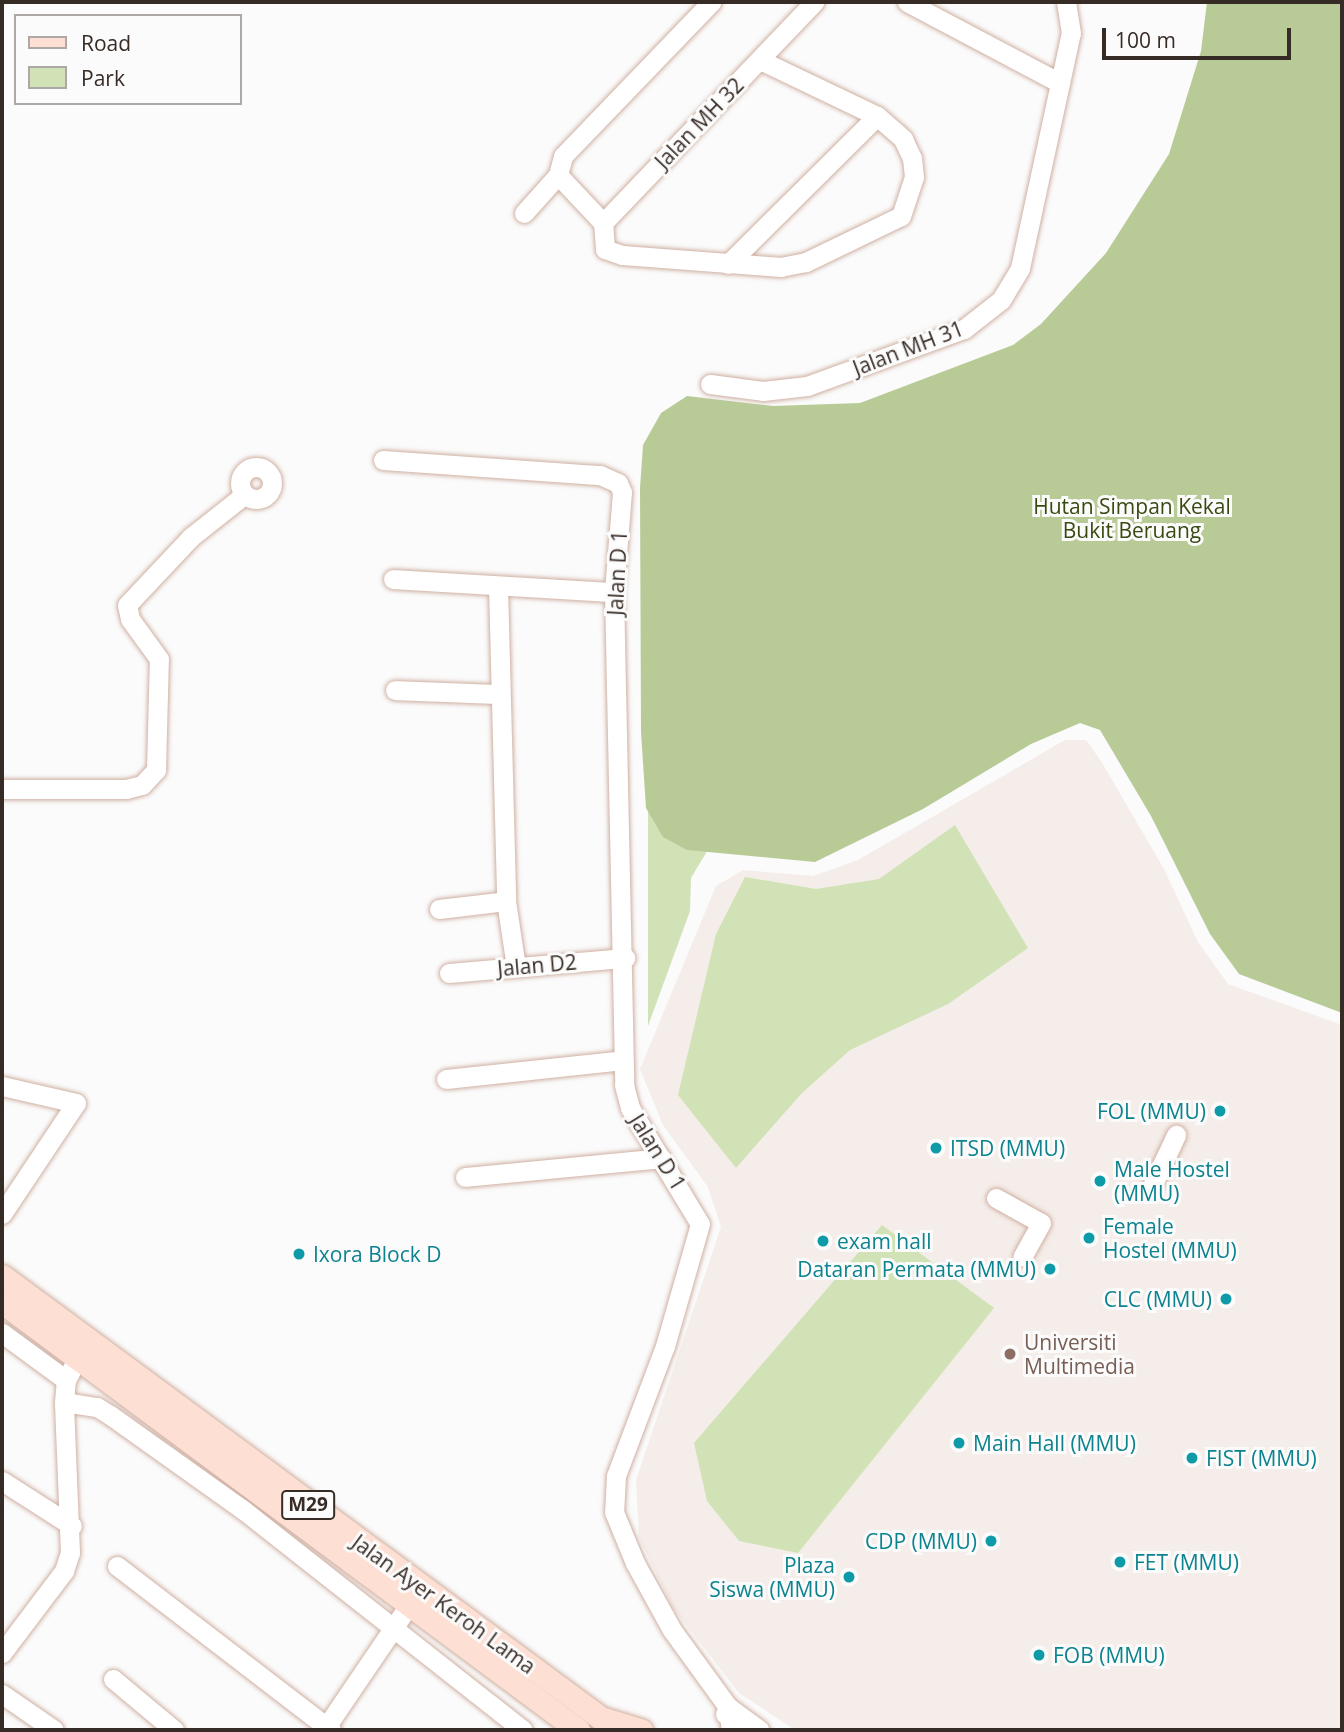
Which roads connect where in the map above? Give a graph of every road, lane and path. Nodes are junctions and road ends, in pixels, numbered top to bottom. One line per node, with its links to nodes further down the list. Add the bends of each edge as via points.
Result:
1 (711, 2): 8 (street, via 563,156)
2 (814, 2): 5 (street, Jalan MH 32)
3 (907, 2): 6 (street)
4 (1066, 2): 6 (street, Jalan MH 31, via 1071,33)
5 (760, 60): 7 (street); 10 (street, Jalan MH 32)
6 (1060, 83): 12 (street, Jalan MH 31, via 1020,268 1001,300 984,315 964,328 788,391)
7 (877, 116): 11 (street); 11 (street, via 903,139 912,158 914,177 901,216 806,262 781,267)
8 (558, 175): 9 (street); 10 (street)
9 (523, 213)
10 (603, 223): 11 (street, via 605,249)
11 (728, 264)
12 (710, 384)
13 (383, 460): 17 (street, Jalan D 1, via 600,475 618,483 622,492)
14 (244, 495): 20 (street, via 191,537 127,605 130,619 159,659 156,770 142,785 126,789)
15 (393, 579): 16 (street)
16 (498, 586): 17 (street); 19 (street)
17 (614, 592): 23 (street, Jalan D 1)
18 (396, 690): 19 (street)
19 (500, 694): 21 (street)
20 (2, 789)
21 (506, 901): 22 (street); 24 (street)
22 (439, 909)
23 (625, 958): 24 (street, Jalan D2); 26 (street, Jalan D 1)
24 (516, 967): 25 (street, Jalan D2)
25 (449, 973)
26 (623, 1059): 27 (street); 30 (street, Jalan D 1, via 630,1108)
27 (446, 1079)
28 (2, 1086): 34 (street, via 71,1105 41,1174)
29 (1176, 1135): 32 (street)
30 (661, 1158): 31 (street); 52 (street, Jalan D 1, via 697,1215 700,1233 616,1476 614,1512 625,1545 672,1630)
31 (465, 1177)
32 (1151, 1188)
33 (996, 1198): 35 (street, via 1041,1223)
34 (2, 1214)
35 (1023, 1256)
36 (2, 1276): 44 (main road, Jalan Ayer Keroh Lama / M29)
37 (2, 1302): 39 (main road, Jalan Ayer Keroh Lama / M29)
38 (2, 1334): 40 (street)
39 (77, 1359): 40 (street); 46 (main road, Jalan Ayer Keroh Lama / M29)
40 (66, 1380): 41 (street)
41 (64, 1402): 43 (street); 47 (street, via 97,1407 110,1415 242,1509)
42 (2, 1481): 43 (street)
43 (72, 1526): 49 (street, via 64,1571)
44 (362, 1544): 46 (main road, via 408,1588); 48 (main road, Jalan Ayer Keroh Lama / M29)
45 (117, 1566): 54 (street)
46 (409, 1605): 47 (street); 48 (main road, via 436,1606 472,1632); 58 (main road, Jalan Ayer Keroh Lama / M29)
47 (391, 1630): 54 (street); 57 (street)
48 (486, 1633): 53 (main road, Jalan Ayer Keroh Lama / M29)
49 (2, 1653)
50 (113, 1679): 56 (street)
51 (2, 1694): 55 (street)
52 (727, 1707): 60 (street); 61 (street, Jalan D 1); 62 (street)
53 (609, 1724): 59 (main road, Jalan Ayer Keroh Lama)
54 (327, 1729)
55 (54, 1730)
56 (174, 1730)
57 (523, 1730)
58 (578, 1730)
59 (641, 1730)
60 (719, 1730)
61 (731, 1730)
62 (760, 1730)

